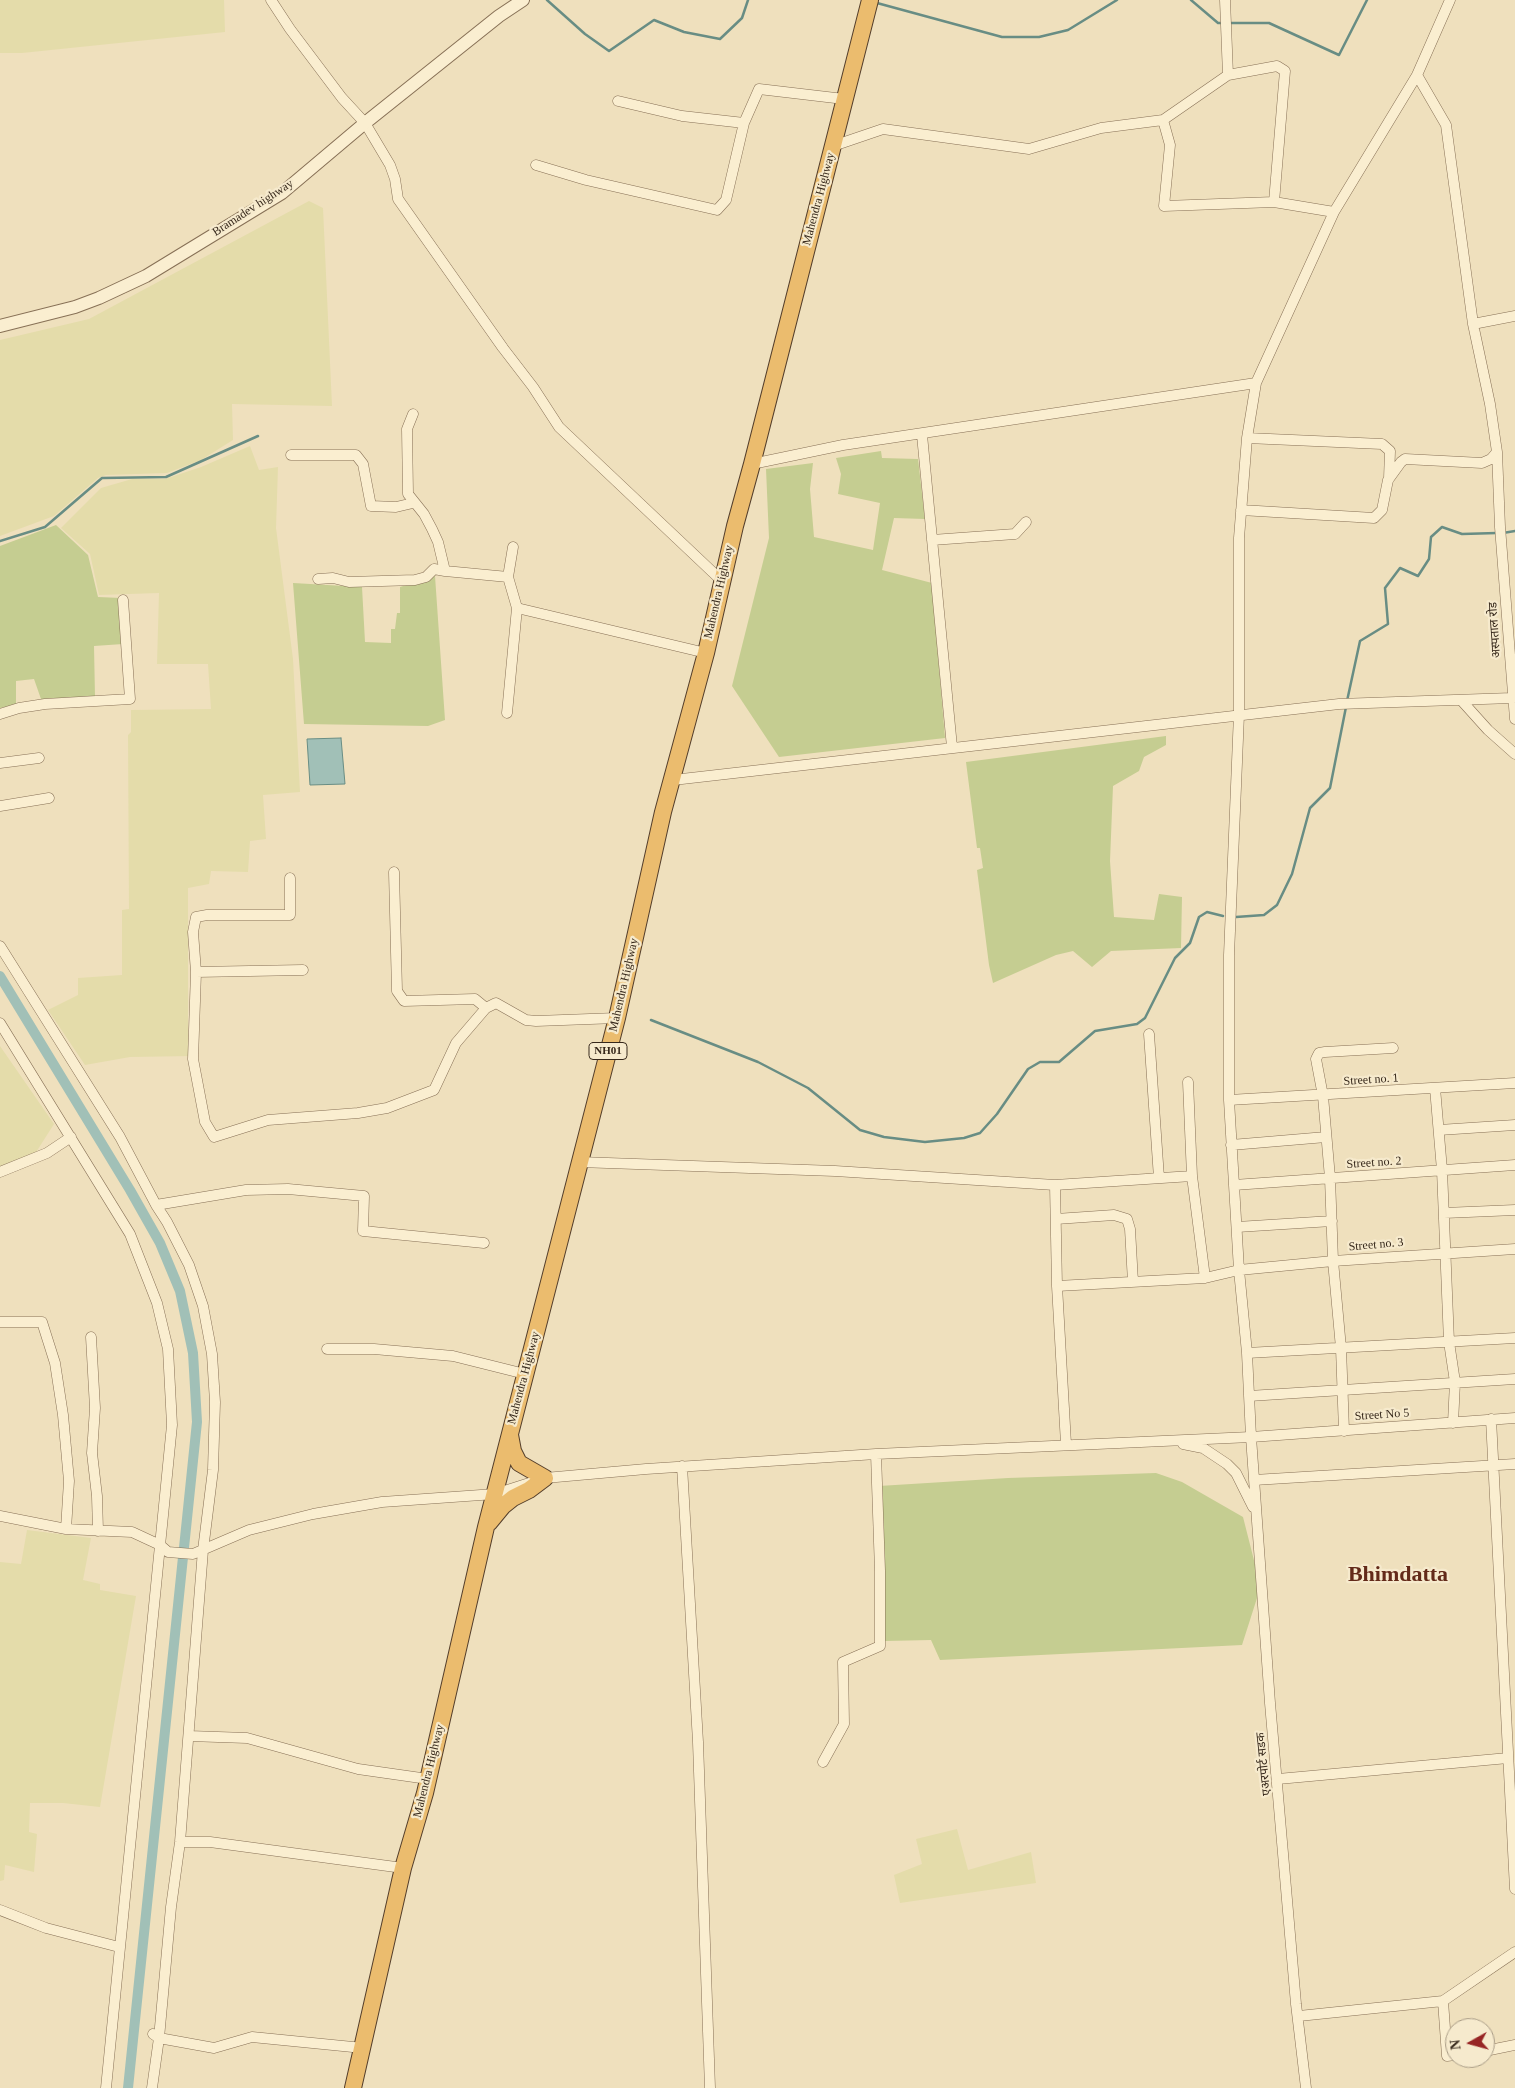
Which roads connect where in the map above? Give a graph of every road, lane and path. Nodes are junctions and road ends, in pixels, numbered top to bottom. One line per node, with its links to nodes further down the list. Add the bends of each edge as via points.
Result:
1 (271, 0): 11 (street, via 336,90)
2 (523, 0): 11 (street, Bramadev highway)
3 (1225, 0): 6 (street)
4 (1450, 0): 7 (street, एअरपोर्ट सडक)
5 (869, 7): 8 (highway, Mahendra Highway / NH01)
6 (1228, 75): 10 (street); 15 (street, via 1277,66 1285,71)
7 (1417, 75): 16 (street, एअरपोर्ट सडक); 18 (street, अस्पताल रोड, via 1446,125)
8 (844, 99): 12 (street, via 760,89); 13 (highway, Mahendra Highway / NH01)
9 (618, 101): 12 (street, via 682,116)
10 (1163, 120): 13 (street, via 1101,128 1029,150 883,129); 15 (street, via 1170,146 1164,206)
11 (365, 123): 19 (street, Bramadev highway, via 282,193 146,276 75,307); 36 (street, via 390,165 398,198 559,427)
12 (744, 123): 14 (street, via 726,200 716,210)
13 (833, 146): 26 (highway, Mahendra Highway / NH01)
14 (536, 166)
15 (1274, 202): 16 (street)
16 (1334, 212): 20 (street, एअरपोर्ट सडक)
17 (1515, 316): 18 (street)
18 (1473, 324): 24 (street, अस्पताल रोड)
19 (0, 326)
20 (1256, 383): 22 (street); 23 (street, एअरपोर्ट सडक)
21 (413, 414): 28 (street, via 407,429 408,494)
22 (922, 435): 26 (street); 31 (street)
23 (1248, 438): 27 (street, via 1382,444 1390,450); 29 (street, एअरपोर्ट सडक)
24 (1497, 452): 27 (street, via 1482,463 1408,458); 40 (street, अस्पताल रोड)
25 (291, 456): 28 (street, via 356,455 363,464 371,506 396,507)
26 (752, 464): 36 (highway, Mahendra Highway / NH01)
27 (1388, 480): 29 (street, via 1382,510 1374,518)
28 (412, 502): 33 (street, via 424,514 438,542)
29 (1242, 510): 44 (street, एअरपोर्ट सडक, via 1239,538)
30 (1026, 522): 31 (street, via 1015,534)
31 (932, 540): 46 (street)
32 (513, 547): 34 (street)
33 (445, 571): 34 (street); 35 (street, via 434,569 422,579 349,582)
34 (508, 577): 38 (street)
35 (318, 579)
36 (722, 581): 39 (highway, Mahendra Highway / NH01)
37 (123, 600): 43 (street, via 130,699 45,704)
38 (517, 608): 39 (street); 42 (street)
39 (706, 653): 50 (highway, Mahendra Highway / NH01)
40 (1512, 698): 41 (street); 45 (street, अस्पताल रोड)
41 (1461, 700): 44 (street, via 1351,703); 47 (street)
42 (507, 713)
43 (0, 714)
44 (1239, 714): 46 (street); 67 (street, एअरपोर्ट सडक, via 1229,955)
45 (1515, 719)
46 (952, 747): 50 (street)
47 (1515, 754)
48 (39, 758): 49 (street)
49 (0, 763)
50 (673, 780): 59 (highway, Mahendra Highway / NH01)
51 (49, 798): 52 (street)
52 (0, 806)
53 (394, 872): 58 (street, via 397,991 404,1001 476,999)
54 (290, 878): 57 (street, via 290,915 196,917 193,932)
55 (0, 946): 82 (street, via 120,1137)
56 (303, 970): 57 (street)
57 (196, 972): 58 (street, via 193,1059 205,1122 214,1137 268,1120 387,1108 434,1090 456,1043)
58 (486, 1008): 59 (street, via 496,1003 526,1020 536,1021)
59 (617, 1018): 73 (highway, Mahendra Highway / NH01)
60 (0, 1023): 70 (street)
61 (1149, 1034): 78 (street)
62 (1393, 1048): 66 (street, via 1320,1054 1316,1059)
63 (1188, 1082): 77 (street)
64 (1515, 1083): 65 (street, Street no. 1)
65 (1435, 1088): 66 (street, Street no. 1); 69 (street)
66 (1323, 1096): 67 (street, Street no. 1); 71 (street)
67 (1230, 1100): 72 (street, एअरपोर्ट सडक)
68 (1515, 1125): 69 (street)
69 (1439, 1130): 75 (street)
70 (71, 1136): 76 (street, via 47,1153); 128 (street, via 130,1234 157,1303 168,1349 172,1425)
71 (1326, 1137): 72 (street); 79 (street)
72 (1232, 1145): 81 (street, एअरपोर्ट सडक)
73 (579, 1162): 80 (street, via 835,1171); 103 (highway, Mahendra Highway / NH01)
74 (1515, 1165): 75 (street, Street no. 2)
75 (1442, 1170): 79 (street, Street no. 2); 84 (street)
76 (0, 1172)
77 (1192, 1176): 78 (street); 93 (street)
78 (1159, 1178): 80 (street)
79 (1330, 1178): 81 (street, Street no. 2); 86 (street)
80 (1055, 1185): 85 (street)
81 (1234, 1185): 87 (street, एअरपोर्ट सडक)
82 (156, 1206): 88 (street, via 246,1190 288,1189 364,1196 364,1231); 129 (street, via 189,1265 203,1306 212,1354 213,1470)
83 (1515, 1210): 84 (street)
84 (1444, 1213): 90 (street)
85 (1056, 1218): 94 (street, via 1114,1215 1126,1219 1130,1229); 95 (street)
86 (1332, 1222): 87 (street); 91 (street)
87 (1236, 1227): 92 (street, एअरपोर्ट सडक)
88 (484, 1243)
89 (1515, 1248): 90 (street, Street no. 3)
90 (1445, 1252): 91 (street, Street no. 3); 99 (street)
91 (1333, 1261): 92 (street, Street no. 3); 100 (street)
92 (1239, 1270): 93 (street, Street no. 3); 102 (street, एअरपोर्ट सडक)
93 (1205, 1278): 94 (street, Street no. 3)
94 (1133, 1282): 95 (street, Street no. 3)
95 (1057, 1286): 115 (street)
96 (0, 1322): 126 (street, via 42,1322 55,1363 64,1415 69,1481)
97 (92, 1337): 127 (street, via 96,1408 92,1453)
98 (1515, 1338): 99 (street)
99 (1449, 1342): 100 (street); 105 (street)
100 (1342, 1348): 102 (street); 106 (street)
101 (327, 1349): 103 (street, via 374,1348 453,1356)
102 (1247, 1353): 107 (street, एअरपोर्ट सडक)
103 (525, 1374): 112 (highway, Mahendra Highway / NH01)
104 (1515, 1379): 105 (street)
105 (1455, 1382): 106 (street); 110 (street)
106 (1342, 1391): 107 (street); 111 (street)
107 (1249, 1396): 113 (street, एअरपोर्ट सडक)
108 (1515, 1418): 109 (street, Street No 5)
109 (1491, 1419): 110 (street, Street No 5); 118 (street)
110 (1453, 1423): 111 (street, Street No 5)
111 (1344, 1430): 113 (street, Street No 5)
112 (509, 1433): 120 (highway, via 519,1462); 122 (highway, Mahendra Highway / NH01)
113 (1251, 1437): 114 (street, Street No 5); 121 (street, एअरपोर्ट सडक)
114 (1165, 1441): 115 (street); 123 (street, via 1203,1448 1227,1464 1236,1473)
115 (1066, 1444): 116 (street)
116 (876, 1454): 119 (street); 132 (street, via 880,1646 843,1662 844,1724)
117 (1515, 1464): 118 (street)
118 (1493, 1465): 121 (street); 131 (street)
119 (682, 1466): 120 (street); 151 (street, via 698,1742)
120 (545, 1478): 122 (street); 125 (highway, via 503,1506)
121 (1254, 1480): 123 (street, एअरपोर्ट सडक)
122 (494, 1494): 125 (highway, Mahendra Highway / NH01); 129 (street, via 382,1502 313,1514 249,1530)
123 (1256, 1515): 134 (street, एअरपोर्ट सडक)
124 (0, 1516): 126 (street)
125 (486, 1527): 133 (highway, Mahendra Highway / NH01)
126 (66, 1529): 127 (street)
127 (98, 1530): 128 (street, via 132,1532)
128 (160, 1545): 129 (street, via 168,1552); 139 (street)
129 (198, 1552): 130 (street)
130 (189, 1736): 133 (street, via 247,1738 358,1769); 135 (street)
131 (1508, 1758): 134 (street); 137 (street)
132 (823, 1762)
133 (428, 1779): 136 (highway, Mahendra Highway / NH01)
134 (1278, 1779): 142 (street, एअरपोर्ट सडक)
135 (180, 1842): 136 (street, via 210,1842); 144 (street)
136 (402, 1868): 146 (highway, Mahendra Highway / NH01)
137 (1515, 1888)
138 (0, 1910): 139 (street, via 46,1928)
139 (119, 1947): 148 (street)
140 (1515, 1952): 141 (street)
141 (1443, 2001): 142 (street); 143 (street)
142 (1299, 2016): 152 (street, एअरपोर्ट सडक)
143 (1445, 2028)
144 (156, 2036): 146 (street, via 214,2048 252,2037); 149 (street)
145 (1515, 2045): 147 (street)
146 (363, 2048): 150 (highway, Mahendra Highway / NH01)
147 (1495, 2049)
148 (106, 2088)
149 (152, 2088)
150 (354, 2088)
151 (710, 2088)
152 (1306, 2088)

